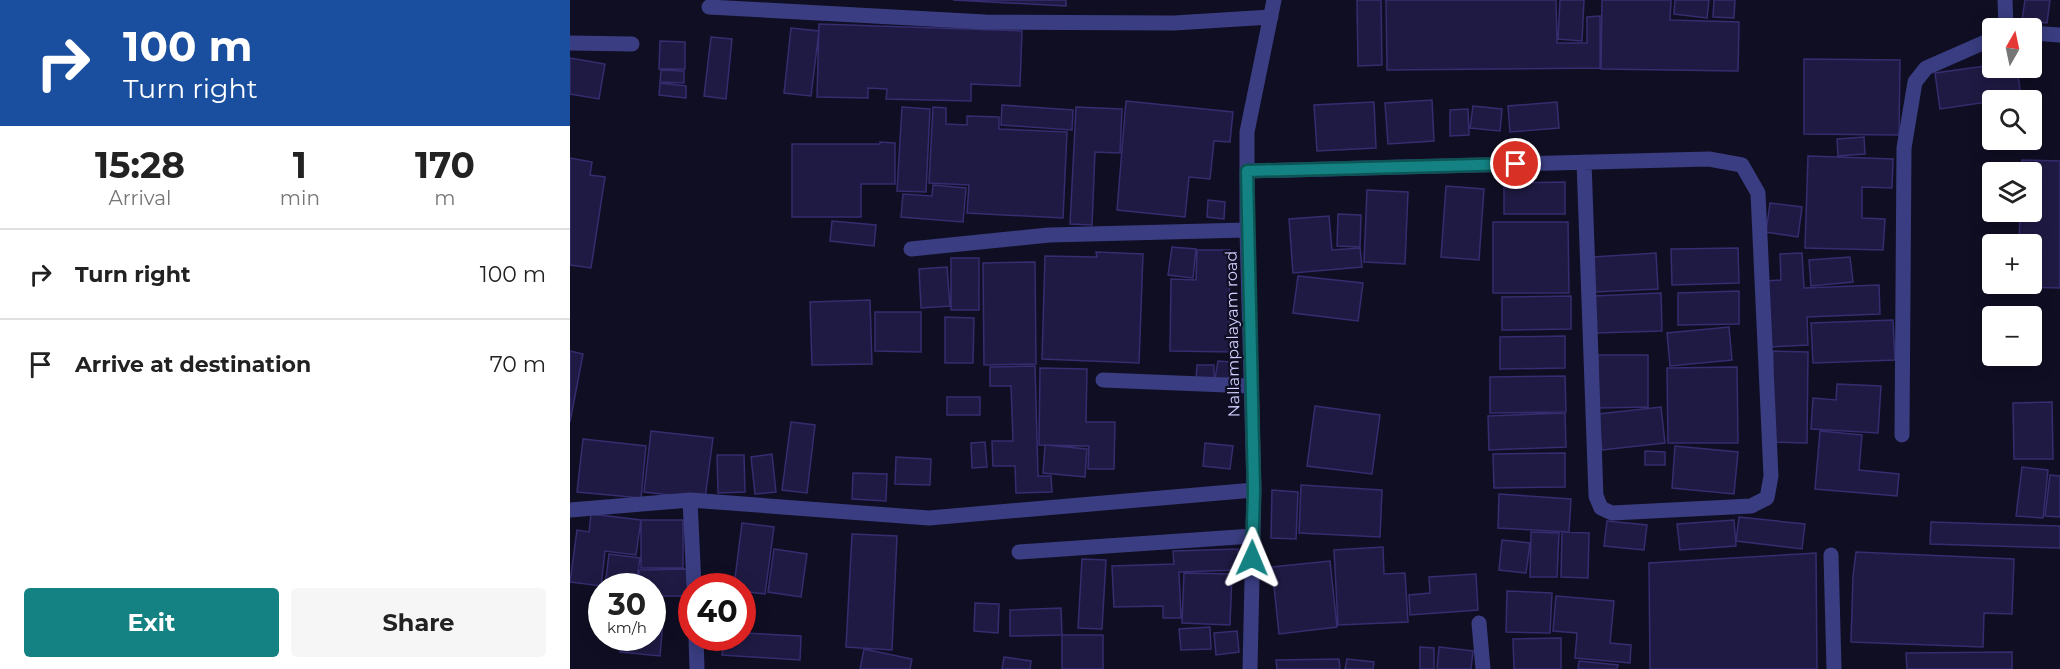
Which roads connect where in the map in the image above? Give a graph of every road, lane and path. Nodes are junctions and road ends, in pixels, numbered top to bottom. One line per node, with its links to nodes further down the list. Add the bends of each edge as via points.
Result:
1 (1274, 0): 4 (street, Nallampalayam road)
2 (2005, 0): 5 (street)
3 (709, 7): 4 (street, via 985,22 1174,23)
4 (1271, 17): 12 (street, Nallampalayam road, via 1247,132)
5 (2006, 18)
6 (2042, 34): 7 (street)
7 (2060, 35)
8 (570, 43): 10 (street)
9 (1982, 43): 17 (street, via 1926,68 1915,82 1904,148)
10 (632, 44)
11 (1584, 162): 11 (street, via 1726,162 1742,165 1758,193 1771,476 1767,498 1751,506 1612,513 1601,508 1596,496); 12 (street)
12 (1247, 171): 13 (street, Nallampalayam road)
13 (1247, 230): 14 (street, via 1049,235); 16 (street, Nallampalayam road)
14 (911, 249)
15 (1103, 380): 16 (street)
16 (1251, 386): 18 (street, Nallampalayam road)
17 (1902, 435)
18 (1254, 490): 19 (street, via 929,518); 21 (street, Nallampalayam road)
19 (690, 500): 20 (street); 24 (street)
20 (570, 510)
21 (1253, 536): 22 (street); 28 (street, Nallampalayam road)
22 (1019, 552)
23 (1831, 555): 30 (street)
24 (693, 573)
25 (1479, 623): 29 (street)
26 (696, 651): 27 (street)
27 (697, 669)
28 (1250, 669)
29 (1483, 669)
30 (1834, 669)

